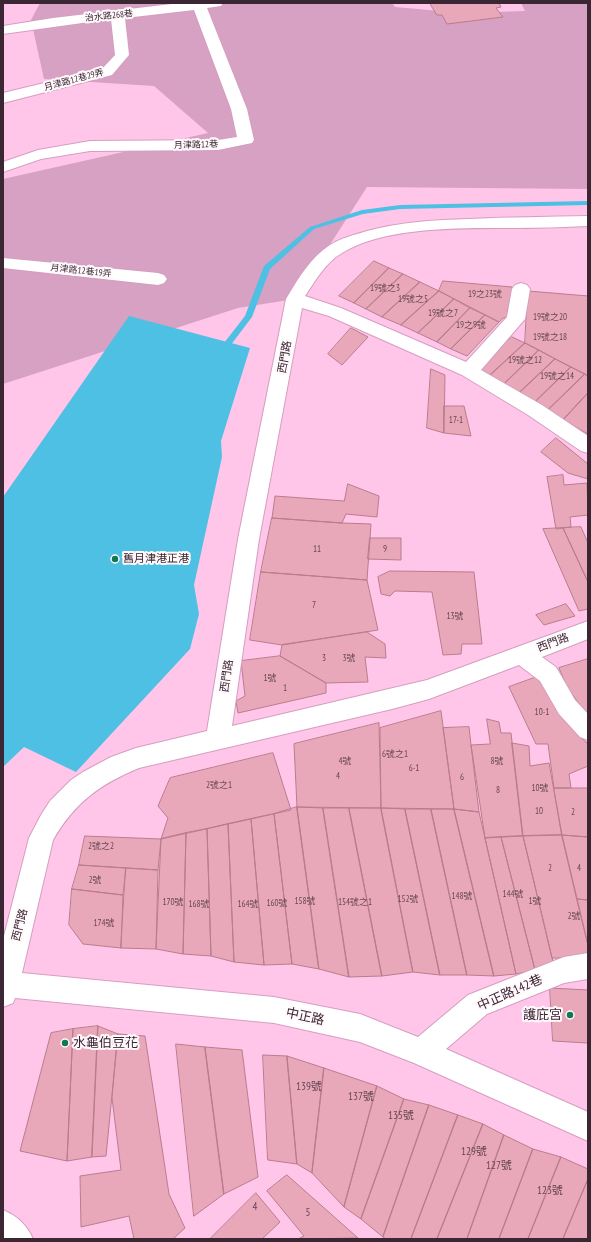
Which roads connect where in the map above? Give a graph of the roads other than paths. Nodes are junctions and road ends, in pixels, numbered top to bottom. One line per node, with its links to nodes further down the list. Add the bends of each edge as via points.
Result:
1 (216, 3): 2 (street, 治水路268巷)
2 (198, 4): 3 (street, 治水路268巷); 6 (street, 月津路12巷, via 239,109 246,140 218,146 90,146 38,155)
3 (118, 15): 4 (street, 治水路268巷); 5 (street, 月津路12巷29弄, via 122,55 107,72)
4 (3, 30)
5 (3, 98)
6 (3, 167)
7 (588, 221): 11 (street, via 422,227 362,237 321,260)
8 (3, 264): 9 (street, 月津路12巷19弄)
9 (158, 279)
10 (521, 289): 12 (street, via 516,319)
11 (295, 298): 12 (street, via 335,312); 17 (street, 西門路, via 285,363 250,533)
12 (469, 371): 13 (street, via 535,410)
13 (588, 446)
14 (588, 630): 15 (street, 西門路)
15 (523, 654): 16 (street, via 548,674 567,707); 17 (street, 西門路, via 429,689)
16 (588, 730)
17 (218, 740): 19 (street, 西門路, via 136,758 112,767 93,777 60,807 41,838)
18 (588, 966): 20 (street, 中正路142巷, via 564,970 478,1004)
19 (4, 987): 20 (street, 中正路, via 274,1010 360,1028)
20 (422, 1052): 21 (street, 中正路)
21 (588, 1127)
22 (3, 1224): 23 (street)
23 (18, 1239)

